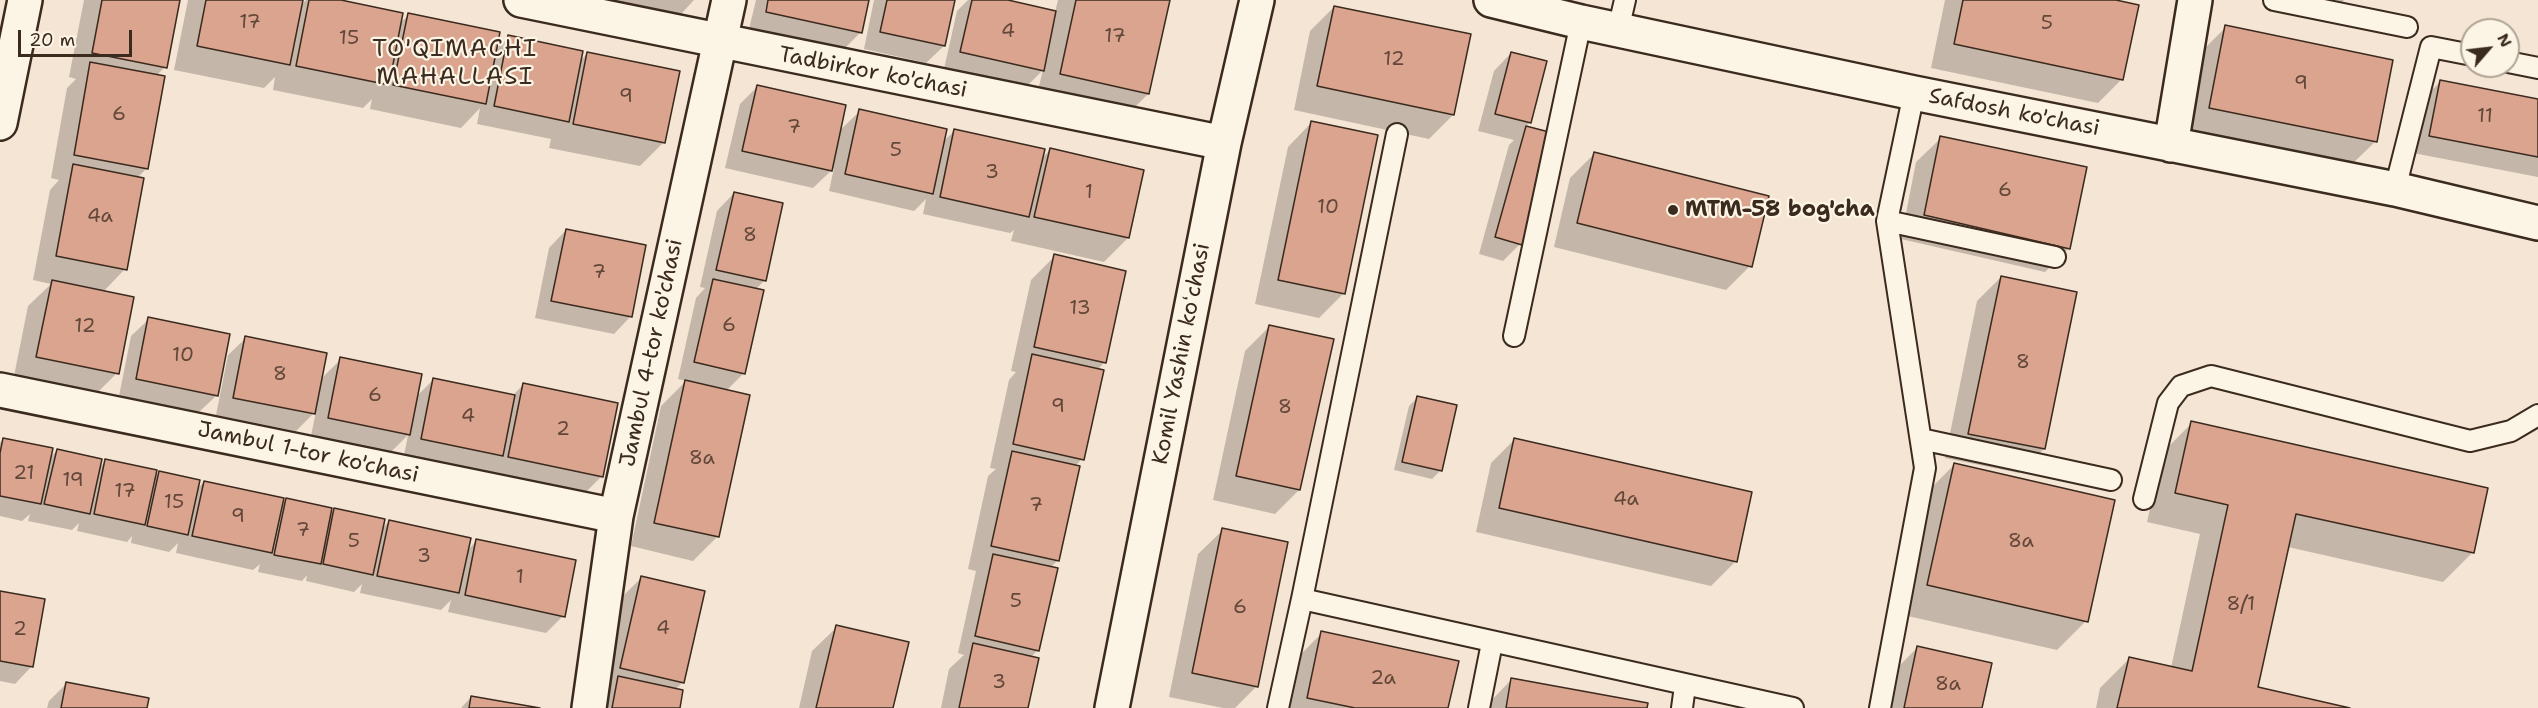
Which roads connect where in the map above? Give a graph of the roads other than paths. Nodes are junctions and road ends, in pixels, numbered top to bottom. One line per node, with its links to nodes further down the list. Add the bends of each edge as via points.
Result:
1 (25, 0): 16 (street)
2 (521, 0): 11 (street, Tadbirkor ko'chasi)
3 (729, 0): 11 (street, Jambul 4-tor ko'chasi)
4 (1257, 0): 18 (street, Komil Yashin koʻchasi)
5 (2195, 0): 19 (street)
6 (2274, 0): 10 (lane)
7 (1510, 2): 9 (street, Safdosh ko'chasi)
8 (1622, 15): 9 (street, Safdosh ko'chasi); 15 (street, Safdosh ko'chasi)
9 (1581, 22): 24 (lane)
10 (2407, 27)
11 (721, 42): 18 (street, Tadbirkor ko'chasi); 30 (street, Jambul 4-tor ko'chasi)
12 (2460, 53): 20 (lane, via 2431,47)
13 (2520, 64): 14 (lane)
14 (2538, 68)
15 (1914, 93): 19 (street, Safdosh ko'chasi); 21 (lane)
16 (0, 123)
17 (1397, 134): 31 (lane)
18 (1224, 143): 35 (street, Komil Yashin koʻchasi)
19 (2171, 145): 20 (street, Safdosh ko'chasi)
20 (2395, 189): 22 (street, Safdosh ko'chasi)
21 (1887, 221): 23 (lane); 27 (lane)
22 (2538, 223)
23 (2055, 257)
24 (1514, 336)
25 (0, 390): 30 (street, Jambul 1-tor ko'chasi)
26 (2538, 415): 29 (lane, via 2511,431 2470,441 2211,376 2181,386 2168,403)
27 (1921, 439): 28 (lane); 40 (lane, via 1926,468)
28 (2111, 480)
29 (2145, 499)
30 (616, 516): 34 (street, Jambul 4-tor ko'chasi)
31 (1302, 599): 32 (lane); 36 (lane)
32 (1492, 643): 33 (lane); 37 (lane)
33 (1685, 686): 38 (lane); 39 (lane)
34 (589, 708)
35 (1112, 708)
36 (1278, 708)
37 (1479, 708)
38 (1682, 708)
39 (1793, 708)
40 (1880, 708)

